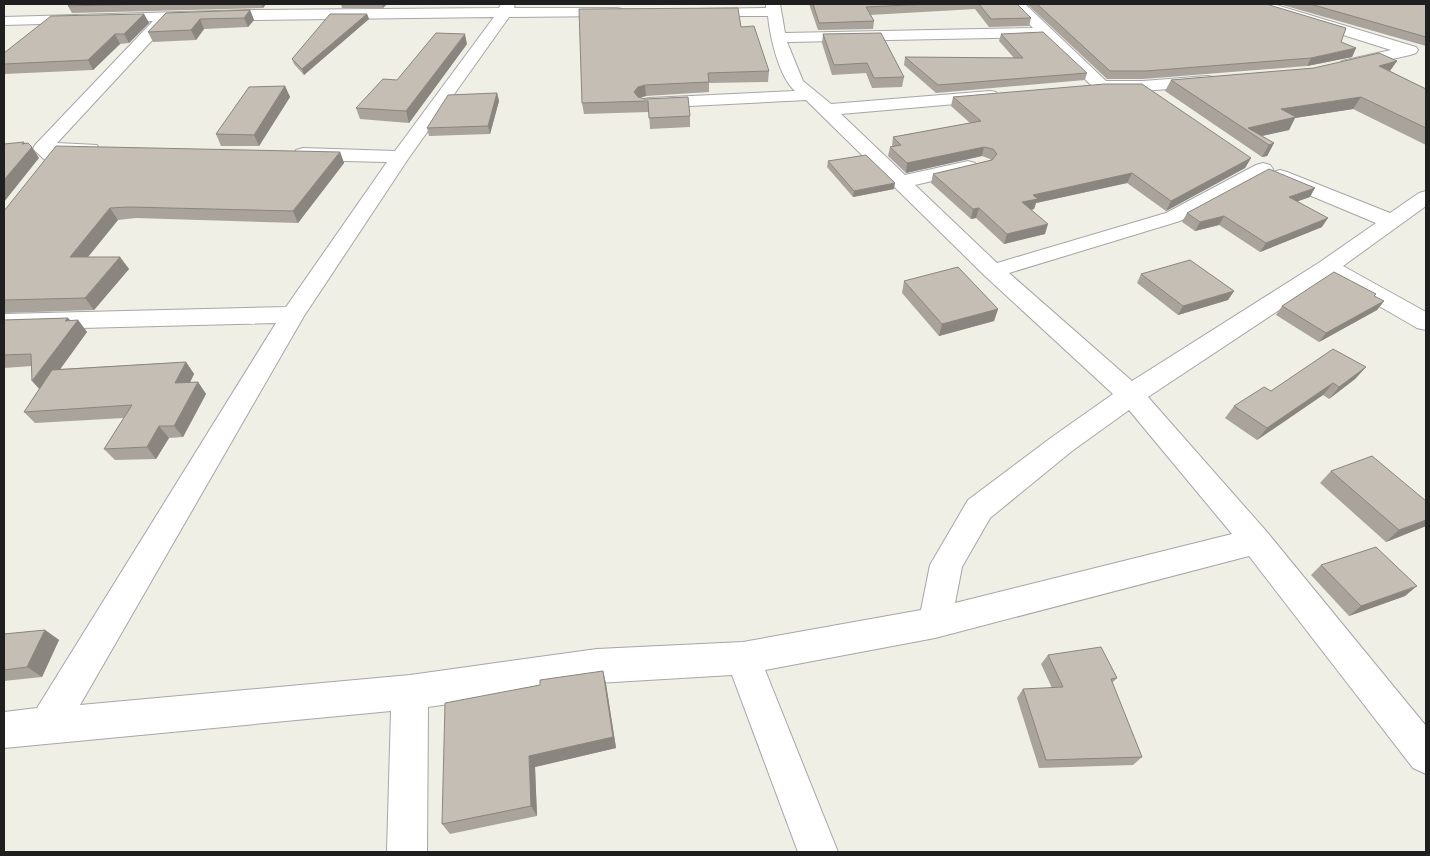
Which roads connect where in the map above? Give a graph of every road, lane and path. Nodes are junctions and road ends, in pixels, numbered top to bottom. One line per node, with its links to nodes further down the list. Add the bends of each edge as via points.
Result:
1 (1017, 4): 9 (street)
2 (1259, 4): 11 (street)
3 (507, 8): 5 (street); 7 (street); 25 (street)
4 (774, 8): 6 (street); 10 (street)
5 (631, 12)
6 (689, 12)
7 (165, 17): 8 (street); 22 (street)
8 (4, 21)
9 (1045, 32): 10 (street); 15 (street)
10 (778, 38): 20 (street, via 796,83)
11 (1410, 50): 12 (street); 13 (street)
12 (1426, 54)
13 (1335, 67)
14 (1220, 80): 16 (street)
15 (1102, 86): 16 (street); 17 (street)
16 (1143, 86): 21 (street)
17 (1082, 88)
18 (1004, 95): 20 (street)
19 (646, 103): 20 (street)
20 (819, 103): 28 (street)
21 (1167, 103)
22 (42, 149): 23 (street); 27 (street, via 53,157)
23 (109, 150)
24 (284, 154): 25 (street)
25 (400, 157): 33 (street)
26 (982, 164): 28 (street)
27 (40, 172)
28 (901, 182): 32 (street)
29 (1426, 197): 30 (street)
30 (1391, 222): 31 (street); 32 (street, via 1255,163 1173,217)
31 (1328, 267): 35 (street); 36 (street)
32 (993, 271): 36 (street)
33 (293, 315): 34 (street); 41 (street)
34 (4, 322)
35 (1426, 322)
36 (1131, 395): 37 (street); 38 (street, via 979,509 946,565)
37 (1256, 541): 38 (street); 43 (street)
38 (935, 623): 39 (street)
39 (743, 658): 40 (street, via 597,666); 45 (street)
40 (410, 692): 41 (street); 44 (street)
41 (48, 724): 42 (street)
42 (4, 730)
43 (1426, 755)
44 (407, 852)
45 (818, 852)

